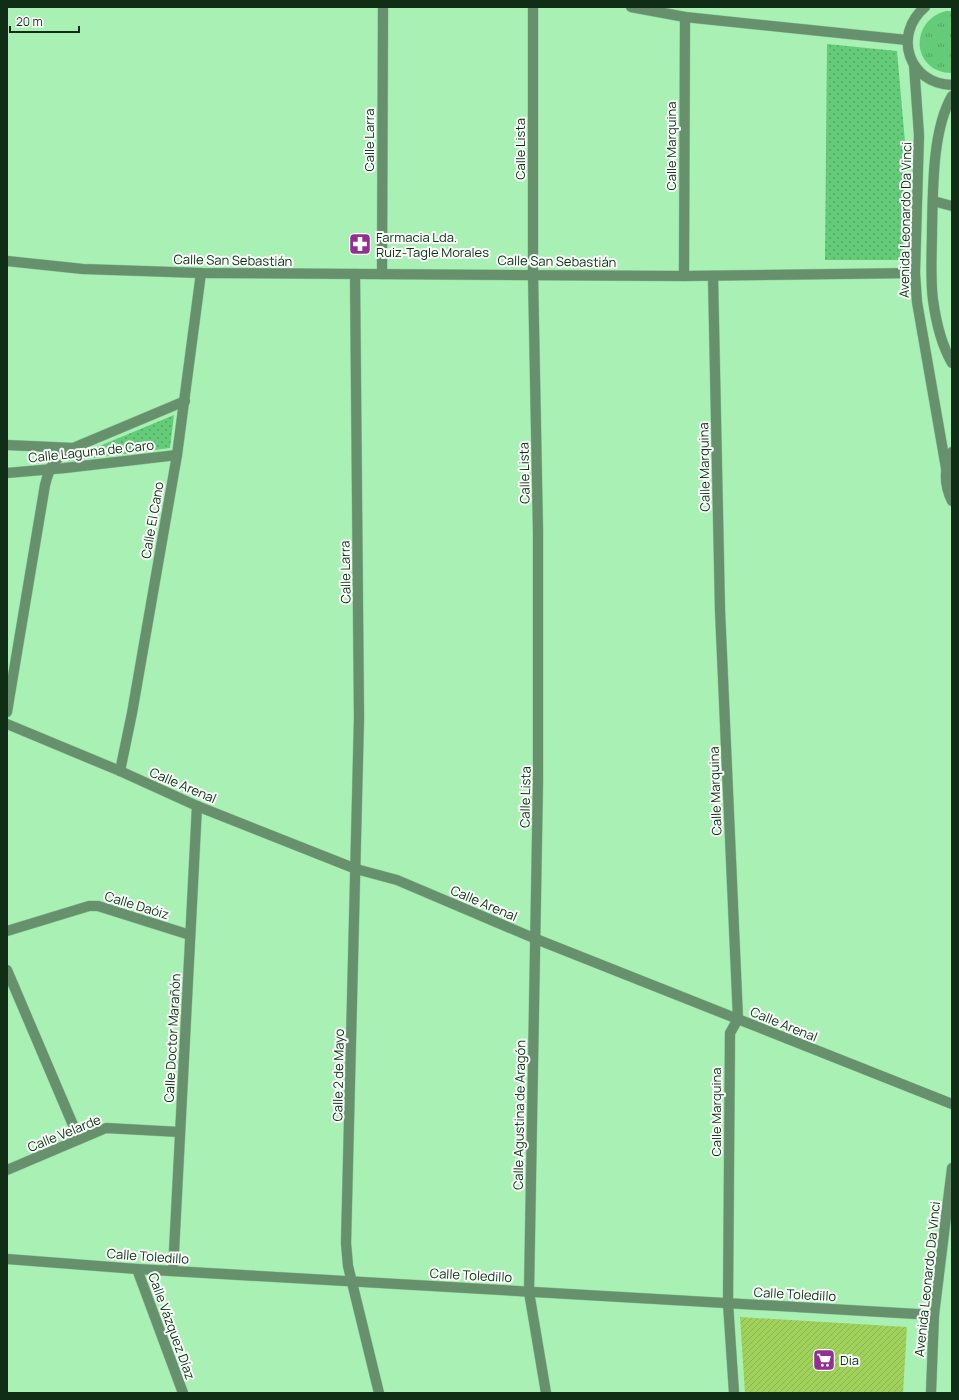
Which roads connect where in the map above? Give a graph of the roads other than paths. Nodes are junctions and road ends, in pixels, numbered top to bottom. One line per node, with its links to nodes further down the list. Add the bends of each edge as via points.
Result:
1 (383, 7): 16 (street, Calle Larra)
2 (533, 7): 17 (street, Calle Lista)
3 (631, 7): 5 (street)
4 (922, 8): 6 (street, via 910,27)
5 (685, 17): 6 (street); 18 (street, Calle Marquina)
6 (907, 40): 7 (street, Avenida Leonardo Da Vinci)
7 (914, 65): 8 (street, via 925,77 941,84); 14 (street, Avenida Leonardo Da Vinci, via 919,135)
8 (952, 85)
9 (952, 96): 10 (street, via 945,110 938,137)
10 (933, 200): 11 (street); 20 (street, via 933,302 939,332)
11 (952, 206)
12 (7, 261): 13 (street, Calle San Sebastián, via 83,269)
13 (201, 273): 15 (street, Calle San Sebastián); 21 (street, Calle El Cano)
14 (915, 273): 19 (street, Calle San Sebastián); 26 (street, Avenida Leonardo Da Vinci, via 917,302)
15 (355, 274): 16 (street, Calle San Sebastián); 34 (street, Calle Larra, via 358,679)
16 (382, 274): 17 (street, Calle San Sebastián)
17 (533, 274): 18 (street, Calle San Sebastián); 37 (street, Calle Lista, via 538,546)
18 (684, 276): 19 (street, Calle San Sebastián)
19 (713, 276): 39 (street, Calle Marquina, via 720,610)
20 (952, 363)
21 (185, 402): 23 (street, Calle Laguna de Caro); 25 (street, Calle El Cano)
22 (7, 445): 23 (street, Calle Laguna de Caro)
23 (73, 448): 27 (street, via 58,458)
24 (952, 452): 26 (street)
25 (177, 455): 27 (street, Calle Laguna de Caro); 32 (street, Calle El Cano)
26 (946, 468): 29 (street, Avenida Leonardo Da Vinci, via 946,483)
27 (49, 470): 28 (street, Calle Laguna de Caro); 30 (street)
28 (7, 473)
29 (952, 501)
30 (7, 712)
31 (7, 724): 32 (street, Calle Arenal)
32 (120, 771): 33 (street, Calle Arenal)
33 (197, 806): 34 (street, Calle Arenal); 36 (street, Calle Doctor Marañón)
34 (356, 869): 37 (street, Calle Arenal, via 397,880); 48 (street, Calle 2 de Mayo, via 346,1243)
35 (7, 931): 36 (street, Calle Daóiz, via 89,906 98,906)
36 (190, 935): 41 (street, Calle Doctor Marañón)
37 (536, 939): 39 (street, Calle Arenal); 49 (street, Calle Agustina de Aragón)
38 (7, 970): 42 (street)
39 (738, 1019): 40 (street, Calle Arenal); 50 (street, Calle Marquina, via 730,1033)
40 (952, 1104)
41 (180, 1132): 42 (street, Calle Velarde, via 106,1128); 47 (street, Calle Doctor Marañón)
42 (79, 1139): 44 (street, Calle Velarde)
43 (952, 1168): 51 (street, Avenida Leonardo Da Vinci)
44 (7, 1170)
45 (7, 1259): 46 (street, Calle Toledillo)
46 (137, 1269): 47 (street, Calle Toledillo); 52 (street, Calle Vázquez Díaz)
47 (173, 1271): 48 (street, Calle Toledillo)
48 (352, 1281): 49 (street, Calle Toledillo); 53 (street, Calle 2 de Mayo)
49 (529, 1292): 50 (street, Calle Toledillo); 54 (street, Calle Agustina de Aragón)
50 (728, 1303): 51 (street, Calle Toledillo); 55 (street, Calle Marquina)
51 (934, 1315): 56 (street, Avenida Leonardo Da Vinci)
52 (183, 1393)
53 (379, 1393)
54 (546, 1393)
55 (734, 1393)
56 (931, 1393)

